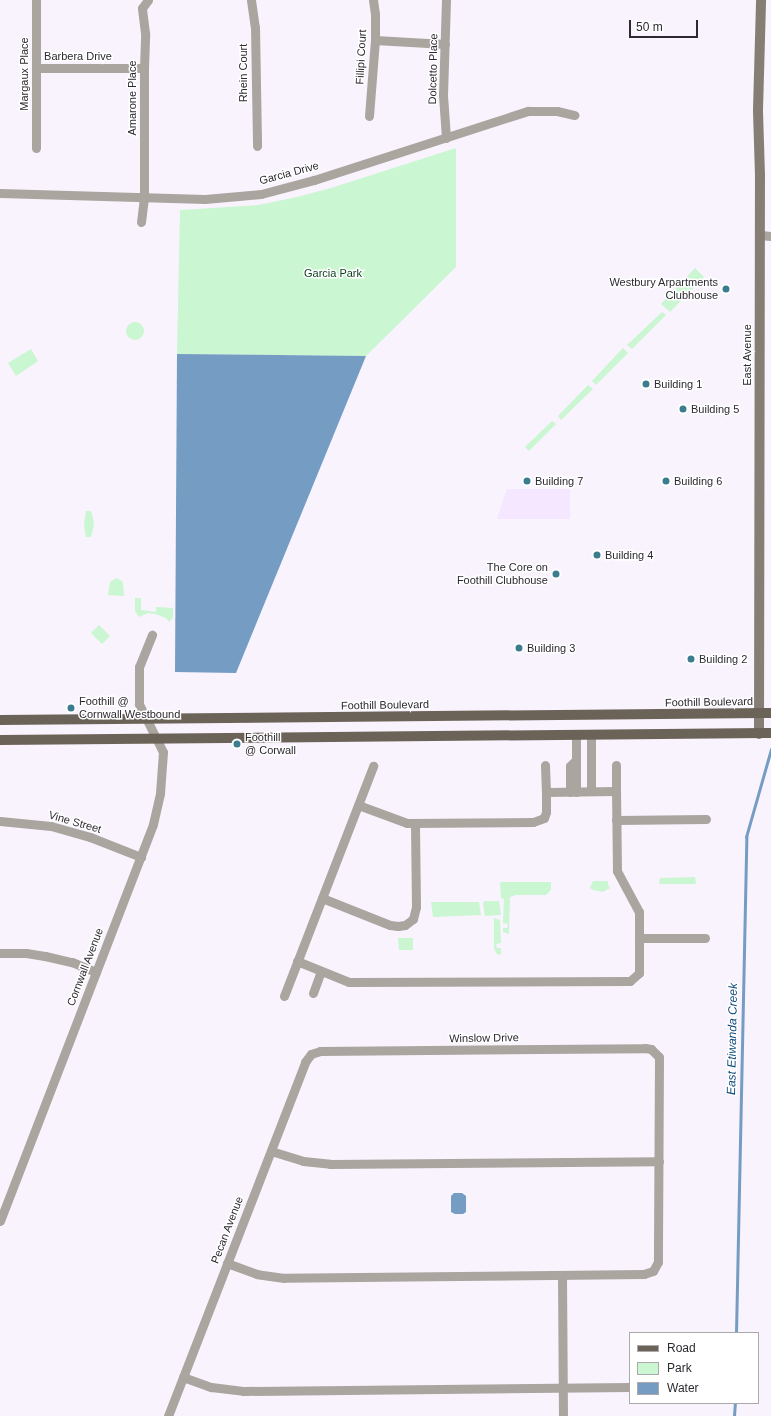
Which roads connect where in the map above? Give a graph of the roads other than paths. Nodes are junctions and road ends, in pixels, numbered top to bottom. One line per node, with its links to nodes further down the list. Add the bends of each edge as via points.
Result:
1 (36, 0): 9 (street, Margaux Place)
2 (147, 0): 10 (street, Amarone Place, via 142,8 145,33)
3 (251, 0): 14 (street, Rhein Court, via 255,27)
4 (373, 0): 7 (street, Fillipi Court)
5 (446, 0): 8 (street, Dolcetto Place)
6 (761, 0): 19 (main road, East Avenue, via 758,110)
7 (374, 40): 8 (street); 12 (street, Fillipi Court)
8 (445, 44): 13 (street, Dolcetto Place, via 443,95)
9 (36, 68): 10 (street, Barbera Drive); 15 (street, Margaux Place)
10 (144, 68): 17 (street, Amarone Place)
11 (575, 115): 13 (street, Garcia Drive, via 557,111 528,111)
12 (369, 116)
13 (446, 138): 17 (street, Garcia Drive, via 261,194 205,199)
14 (257, 146)
15 (36, 148)
16 (0, 193): 17 (street, Garcia Drive)
17 (144, 197): 18 (street, Amarone Place)
18 (141, 222)
19 (760, 235): 20 (street); 23 (main road, East Avenue)
20 (771, 236)
21 (152, 635): 25 (street, Cornwall Avenue, via 139,667 139,704)
22 (771, 713): 23 (main road, Foothill Boulevard)
23 (758, 714): 25 (main road, Foothill Boulevard); 27 (main road, East Avenue)
24 (0, 720): 25 (main road, Foothill Boulevard)
25 (146, 720): 30 (street, Cornwall Avenue)
26 (771, 733): 27 (main road)
27 (759, 734): 29 (main road)
28 (576, 736): 29 (main road); 30 (main road); 38 (street)
29 (591, 736): 35 (street)
30 (156, 738): 31 (main road); 44 (street, Cornwall Avenue, via 163,752 161,787 153,824)
31 (0, 740)
32 (545, 765): 37 (street)
33 (616, 765): 36 (street)
34 (373, 766): 39 (street)
35 (591, 791): 36 (street); 38 (street)
36 (616, 791): 41 (street)
37 (546, 792): 38 (street); 43 (street, via 546,812 540,820)
38 (573, 792)
39 (358, 805): 43 (street, via 407,823); 45 (street)
40 (706, 819): 41 (street)
41 (616, 820): 46 (street, via 617,871 639,912)
42 (0, 821): 44 (street, Vine Street, via 51,826 90,837)
43 (415, 823): 45 (street, via 416,908 413,919 398,926 390,925)
44 (141, 857): 51 (street, Cornwall Avenue)
45 (322, 898): 49 (street)
46 (639, 938): 47 (street); 50 (street, via 639,973 630,981 349,982)
47 (705, 938)
48 (0, 953): 51 (street, via 45,956 72,962)
49 (297, 961): 50 (street); 53 (street)
50 (321, 971): 52 (street)
51 (96, 972): 57 (street, Cornwall Avenue)
52 (313, 993)
53 (284, 996)
54 (311, 1054): 55 (street, Pecan Avenue, via 305,1062); 56 (street, Winslow Drive, via 320,1051 645,1048 656,1052 660,1062)
55 (271, 1151): 56 (street, via 302,1161 330,1164); 59 (street, Pecan Avenue)
56 (659, 1161): 60 (street, via 658,1262 653,1271 644,1274)
57 (4, 1200): 58 (street, Cornwall Avenue)
58 (0, 1220)
59 (227, 1263): 60 (street, via 257,1274 284,1278); 61 (street, Pecan Avenue)
60 (562, 1275): 63 (street)
61 (183, 1377): 63 (street, via 232,1391); 64 (street, Pecan Avenue)
62 (629, 1387): 63 (street)
63 (563, 1388): 65 (street)
64 (168, 1416)
65 (563, 1416)

